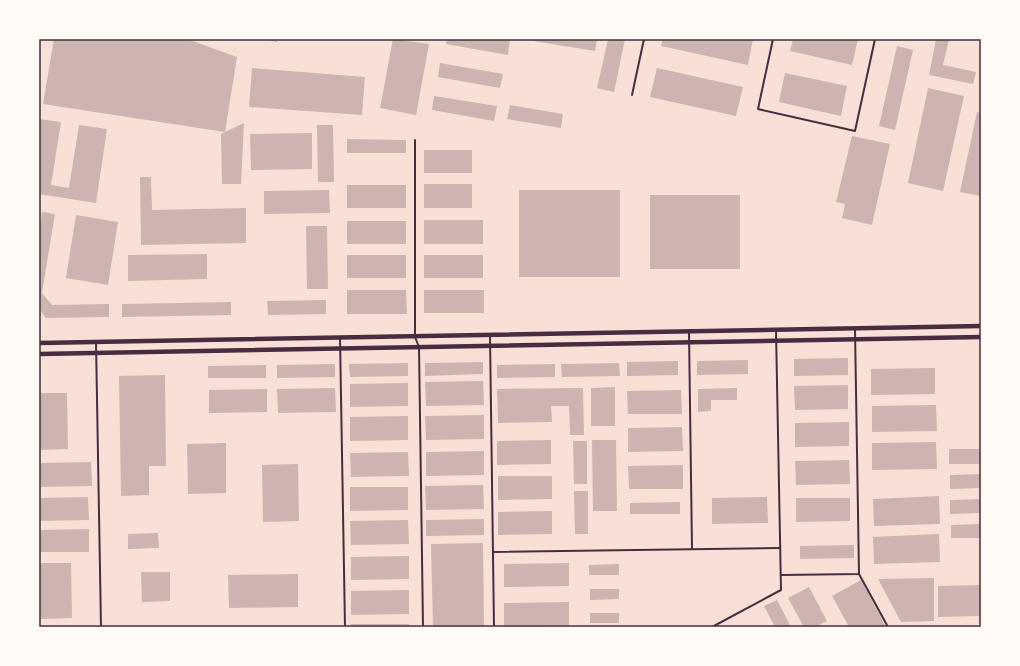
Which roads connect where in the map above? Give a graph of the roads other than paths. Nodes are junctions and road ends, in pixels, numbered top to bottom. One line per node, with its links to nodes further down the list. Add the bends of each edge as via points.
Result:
1 (644, 39): 4 (lane)
2 (773, 39): 3 (lane, via 758,109 855,131)
3 (875, 39)
4 (632, 96)
5 (415, 140): 11 (lane)
6 (981, 326): 7 (street)
7 (855, 329): 8 (street); 14 (lane)
8 (776, 330): 9 (street); 15 (lane)
9 (689, 332): 10 (street); 17 (lane)
10 (490, 335): 11 (street); 19 (lane)
11 (415, 336): 13 (street); 20 (lane)
12 (981, 337): 14 (street)
13 (340, 338): 16 (street); 21 (lane)
14 (855, 340): 15 (street); 27 (lane)
15 (776, 341): 17 (street); 24 (lane)
16 (96, 342): 18 (street); 22 (lane)
17 (689, 342): 19 (street); 25 (lane)
18 (39, 343)
19 (490, 346): 20 (street); 26 (lane)
20 (419, 347): 21 (street); 31 (lane)
21 (340, 348): 22 (street); 30 (lane)
22 (96, 353): 23 (street); 29 (lane)
23 (39, 354)
24 (780, 548): 25 (lane); 28 (lane)
25 (692, 549): 26 (lane)
26 (493, 552): 32 (lane)
27 (858, 574): 28 (lane); 34 (lane)
28 (780, 575): 33 (lane, via 781,590)
29 (101, 627)
30 (345, 627)
31 (423, 627)
32 (494, 627)
33 (712, 627)
34 (888, 627)

